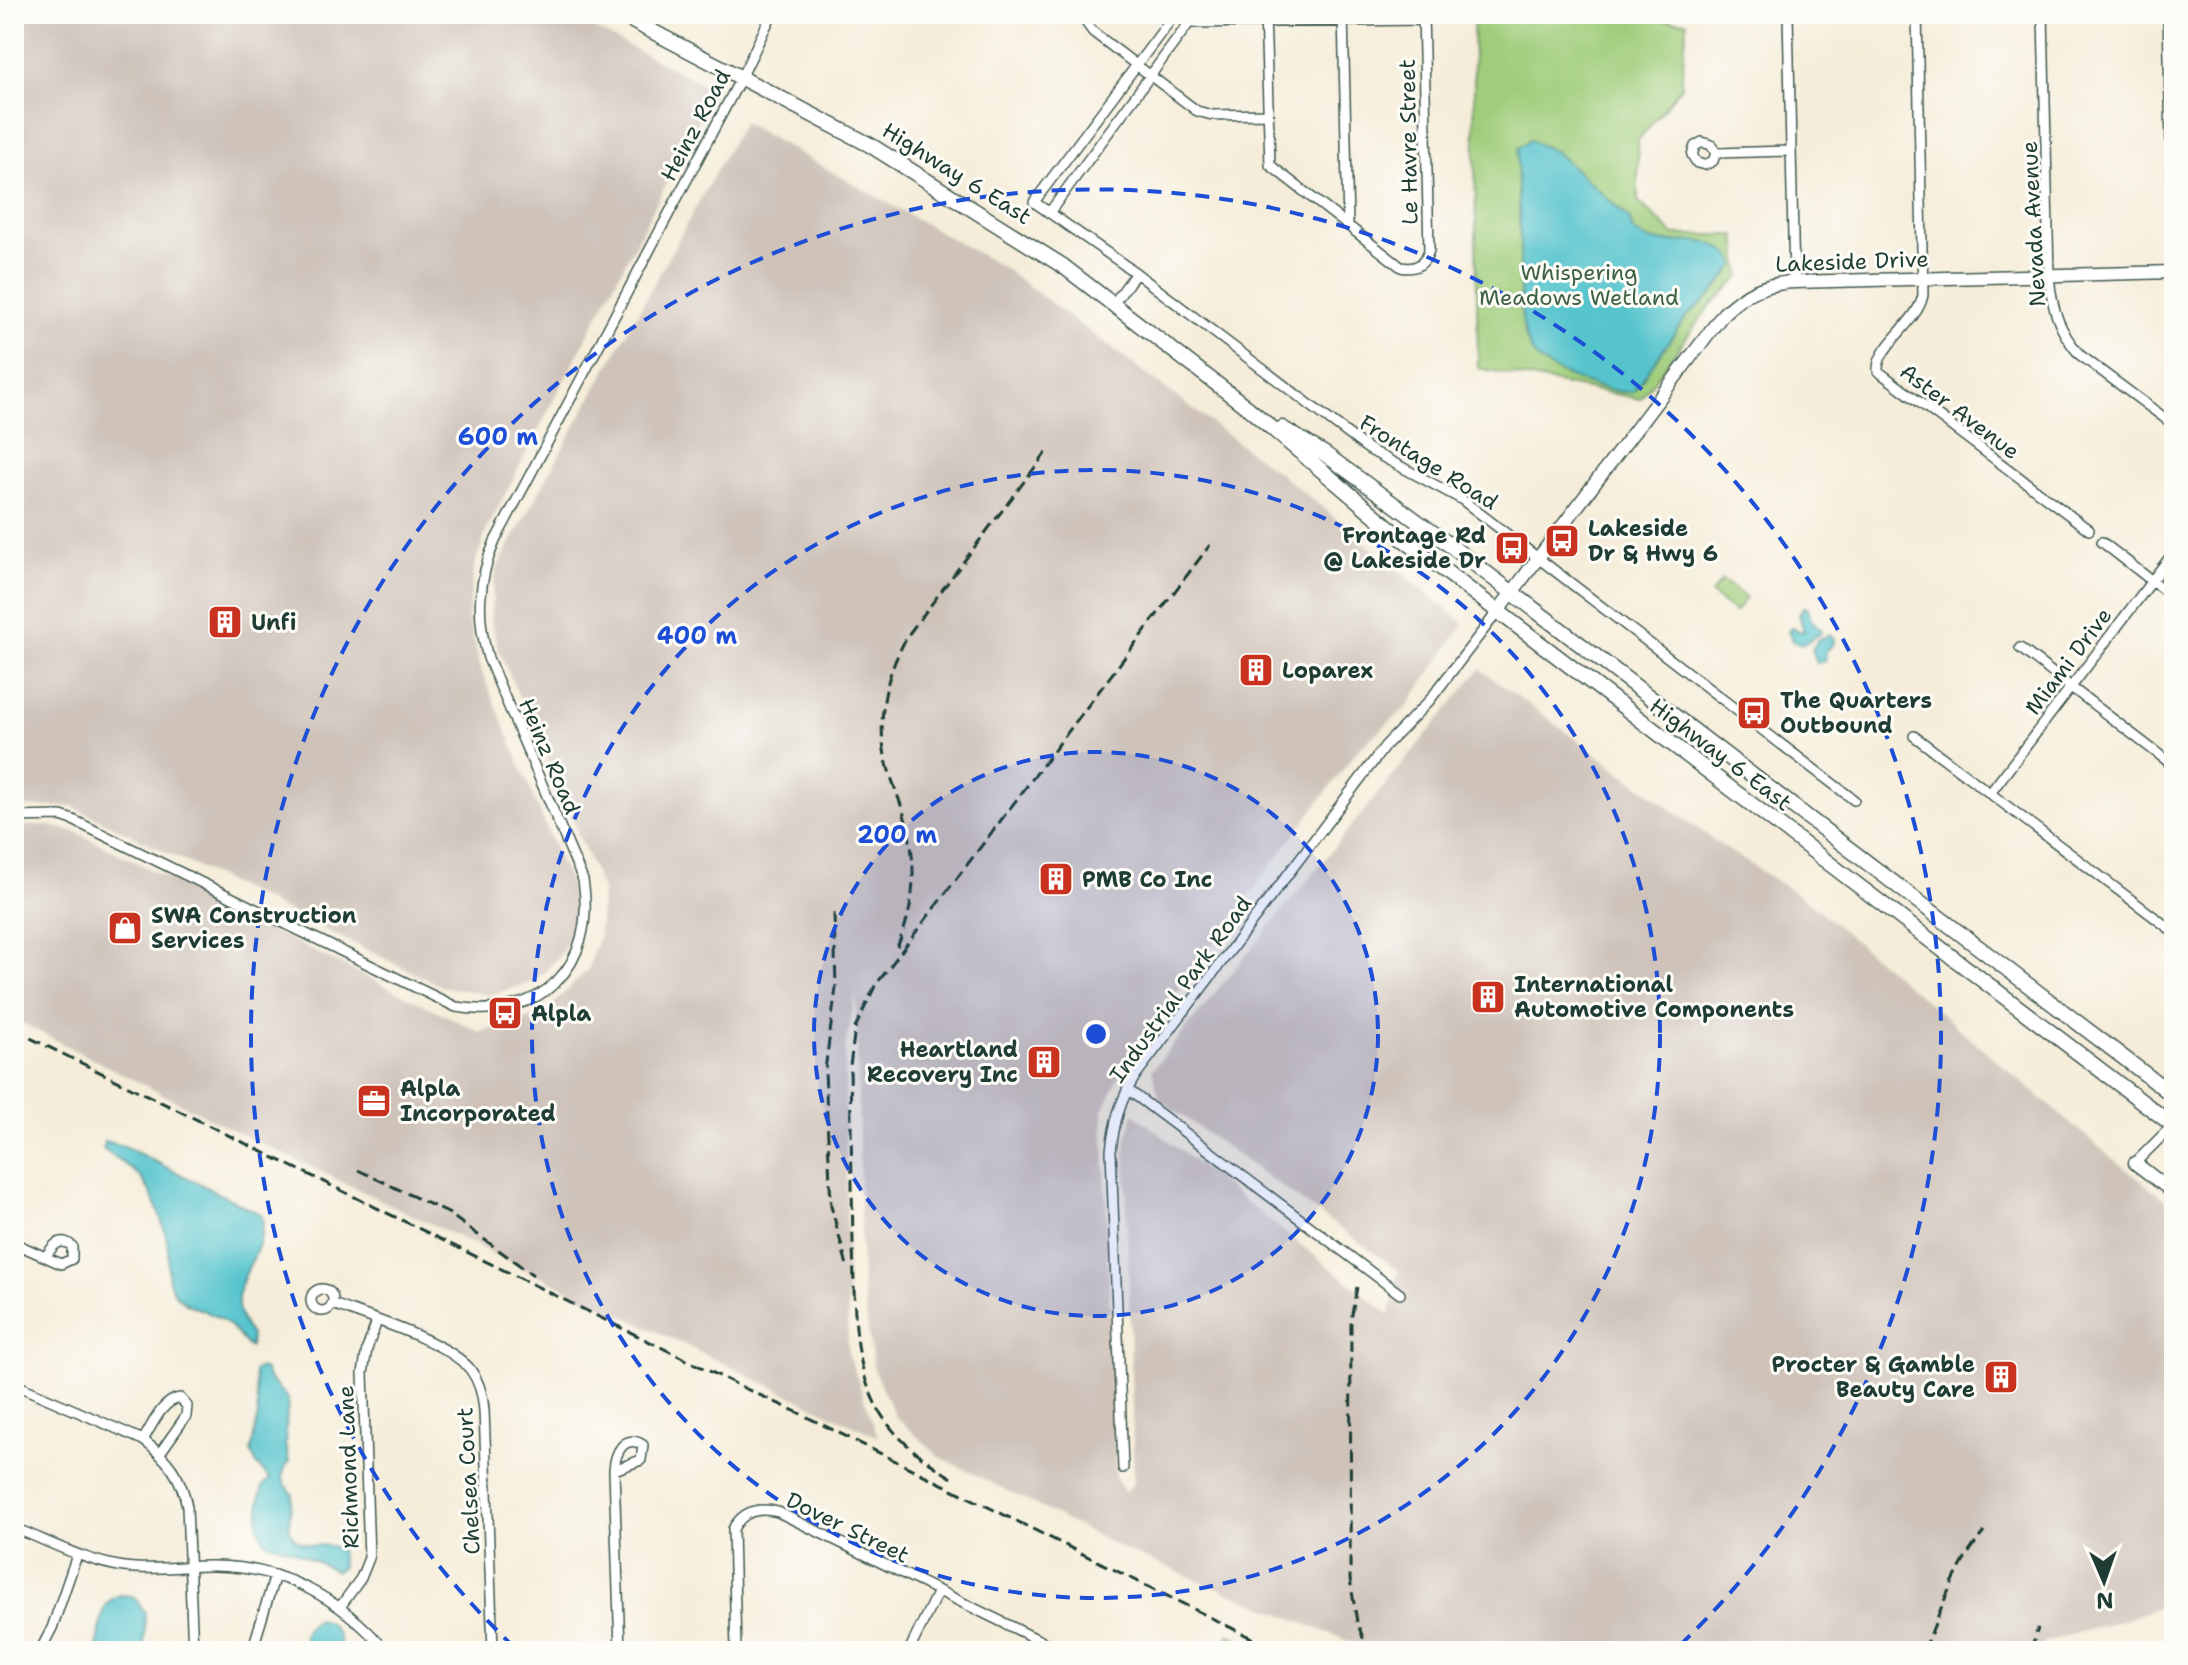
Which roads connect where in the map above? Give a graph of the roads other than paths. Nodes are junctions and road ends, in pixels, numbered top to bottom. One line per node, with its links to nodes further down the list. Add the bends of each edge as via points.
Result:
1 (619, 14): 15 (main road, Highway 6 East)
2 (772, 14): 15 (street, Heinz Road)
3 (1085, 14): 13 (street, via 1093,32)
4 (1177, 14): 12 (street); 13 (street)
5 (1788, 14): 17 (street)
6 (1917, 14): 24 (street, Aster Avenue)
7 (2043, 14): 23 (street, Nevada Avenue)
8 (2168, 14): 21 (street)
9 (1343, 17): 10 (street); 11 (street); 20 (street)
10 (1424, 17): 20 (street, Le Havre Street, via 1427,256 1418,266 1401,267)
11 (1265, 18): 12 (street); 16 (street)
12 (1189, 23): 14 (street)
13 (1137, 65): 14 (street); 19 (street, Frontage Road, via 1034,202)
14 (1150, 75): 16 (street, via 1204,114); 19 (street)
15 (742, 76): 26 (main road, Highway 6 East, via 903,165); 43 (street, Heinz Road, via 495,541 483,573 480,623 488,658 583,880 586,927 558,980 536,996 502,1008 456,1007 73,820)
16 (1267, 114): 20 (street, via 1270,165)
17 (1791, 151): 18 (street); 25 (street)
18 (1716, 153)
19 (1049, 213): 22 (street, Frontage Road)
20 (1348, 226)
21 (2174, 272): 23 (street, Lakeside Drive)
22 (1136, 273): 26 (street); 32 (street, Frontage Road, via 1368,449 1461,499)
23 (2049, 276): 24 (street, Lakeside Drive); 28 (street, Nevada Avenue, via 2055,317 2080,355)
24 (1922, 278): 25 (street, Lakeside Drive); 29 (street, Aster Avenue, via 1921,306 1880,357 1878,371)
25 (1794, 282): 32 (street, Lakeside Drive, via 1761,286 1724,313)
26 (1114, 303): 27 (main road, Highway 6 East)
27 (1248, 408): 34 (main road, Highway 6 East, via 1325,454); 36 (main road, Highway 6 East)
28 (2174, 425)
29 (2089, 530)
30 (2102, 542): 33 (street)
31 (2174, 552): 33 (street, Miami Drive)
32 (1539, 558): 34 (street, Lakeside Drive); 42 (street, Frontage Road)
33 (2152, 581): 35 (street); 38 (street, Miami Drive)
34 (1511, 593): 36 (street, Lakeside Drive); 46 (main road, Highway 6 East)
35 (2174, 598)
36 (1498, 611): 45 (street, Industrial Park Road, via 1429,701 1385,746); 47 (main road, Highway 6 East)
37 (2020, 648): 38 (street)
38 (2069, 687): 40 (street); 41 (street, Miami Drive)
39 (1914, 736): 41 (street)
40 (2174, 766)
41 (1991, 792): 44 (street)
42 (1854, 800)
43 (14, 817)
44 (2174, 932)
45 (1127, 1089): 52 (street); 58 (street, Industrial Park Road, via 1111,1151)
46 (2174, 1096)
47 (2174, 1125): 48 (street)
48 (2135, 1163): 49 (street)
49 (2174, 1193)
50 (14, 1243): 51 (street)
51 (46, 1257)
52 (1400, 1294)
53 (333, 1304): 54 (street, Chelsea Court)
54 (377, 1321): 65 (street, Richmond Lane, via 363,1373 369,1558); 71 (street, Chelsea Court, via 455,1355 472,1371 481,1390)
55 (14, 1384): 56 (street)
56 (143, 1440): 57 (street); 57 (street, via 166,1404 180,1398 187,1406 186,1416)
57 (160, 1453): 62 (street, via 185,1492)
58 (1123, 1468)
59 (614, 1470): 72 (street)
60 (14, 1528): 61 (street)
61 (77, 1555): 62 (street, via 129,1567); 67 (street)
62 (190, 1566): 63 (street); 68 (street)
63 (275, 1575): 65 (street); 69 (street)
64 (938, 1591): 66 (street, Dover Street); 73 (street, Dover Street, via 778,1512 749,1512 732,1535); 74 (street)
65 (340, 1607): 70 (street)
66 (1039, 1640): 75 (street); 76 (street, Dover Street)
67 (40, 1651)
68 (193, 1651)
69 (252, 1651)
70 (386, 1651)
71 (493, 1651)
72 (620, 1651)
73 (736, 1651)
74 (909, 1651)
75 (1034, 1651)
76 (1061, 1651)

